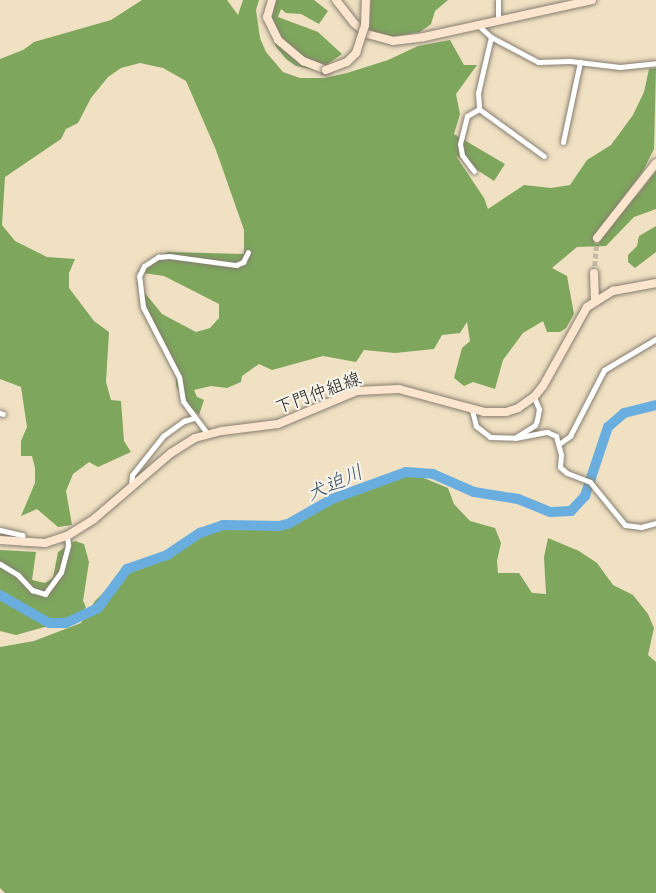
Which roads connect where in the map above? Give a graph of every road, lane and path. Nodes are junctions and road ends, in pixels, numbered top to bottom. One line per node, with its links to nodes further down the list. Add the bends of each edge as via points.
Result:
1 (272, 0): 3 (street, bridge, via 267,17 278,40 303,61 326,70 347,62 356,53 365,25)
2 (336, 0): 7 (street, via 359,28 383,40 402,41)
3 (366, 0)
4 (498, 0): 6 (street)
5 (592, 0): 6 (street)
6 (498, 20): 7 (street)
7 (478, 25): 8 (street)
8 (491, 37): 9 (street, via 538,63); 11 (street, via 478,93)
9 (580, 62): 10 (street, via 620,67); 12 (street)
10 (656, 63)
11 (479, 110): 13 (street); 15 (street, via 467,116 460,144 462,156)
12 (563, 142)
13 (544, 156)
14 (656, 163): 16 (street)
15 (474, 171)
16 (597, 238)
17 (248, 252): 24 (street, via 243,262 236,265 158,257 144,266 139,276 143,307 179,377 183,401)
18 (594, 273): 20 (street)
19 (656, 283): 20 (street, via 613,291)
20 (595, 300): 22 (street, 下門仲組線, via 582,315)
21 (656, 339): 27 (street, via 604,370 570,436)
22 (534, 397): 23 (street, 下門仲組線, via 506,412); 26 (street, via 539,414 535,425)
23 (472, 410): 25 (street, 下門仲組線, via 399,389 371,388 278,424); 26 (street, via 476,426 483,434)
24 (194, 418): 25 (street); 28 (street, via 163,436 132,475)
25 (207, 433): 28 (street, 下門仲組線, via 182,444)
26 (515, 438): 27 (street, via 547,432 556,436)
27 (559, 444): 29 (street, via 560,467 590,482 625,525)
28 (131, 487): 31 (street, 下門仲組線)
29 (656, 523)
30 (0, 530): 33 (street, via 22,535)
31 (67, 536): 33 (street, 下門仲組線); 34 (street, via 61,572 45,594 32,590)
32 (0, 540): 33 (street, 下門仲組線)
33 (24, 544)
34 (0, 564)

